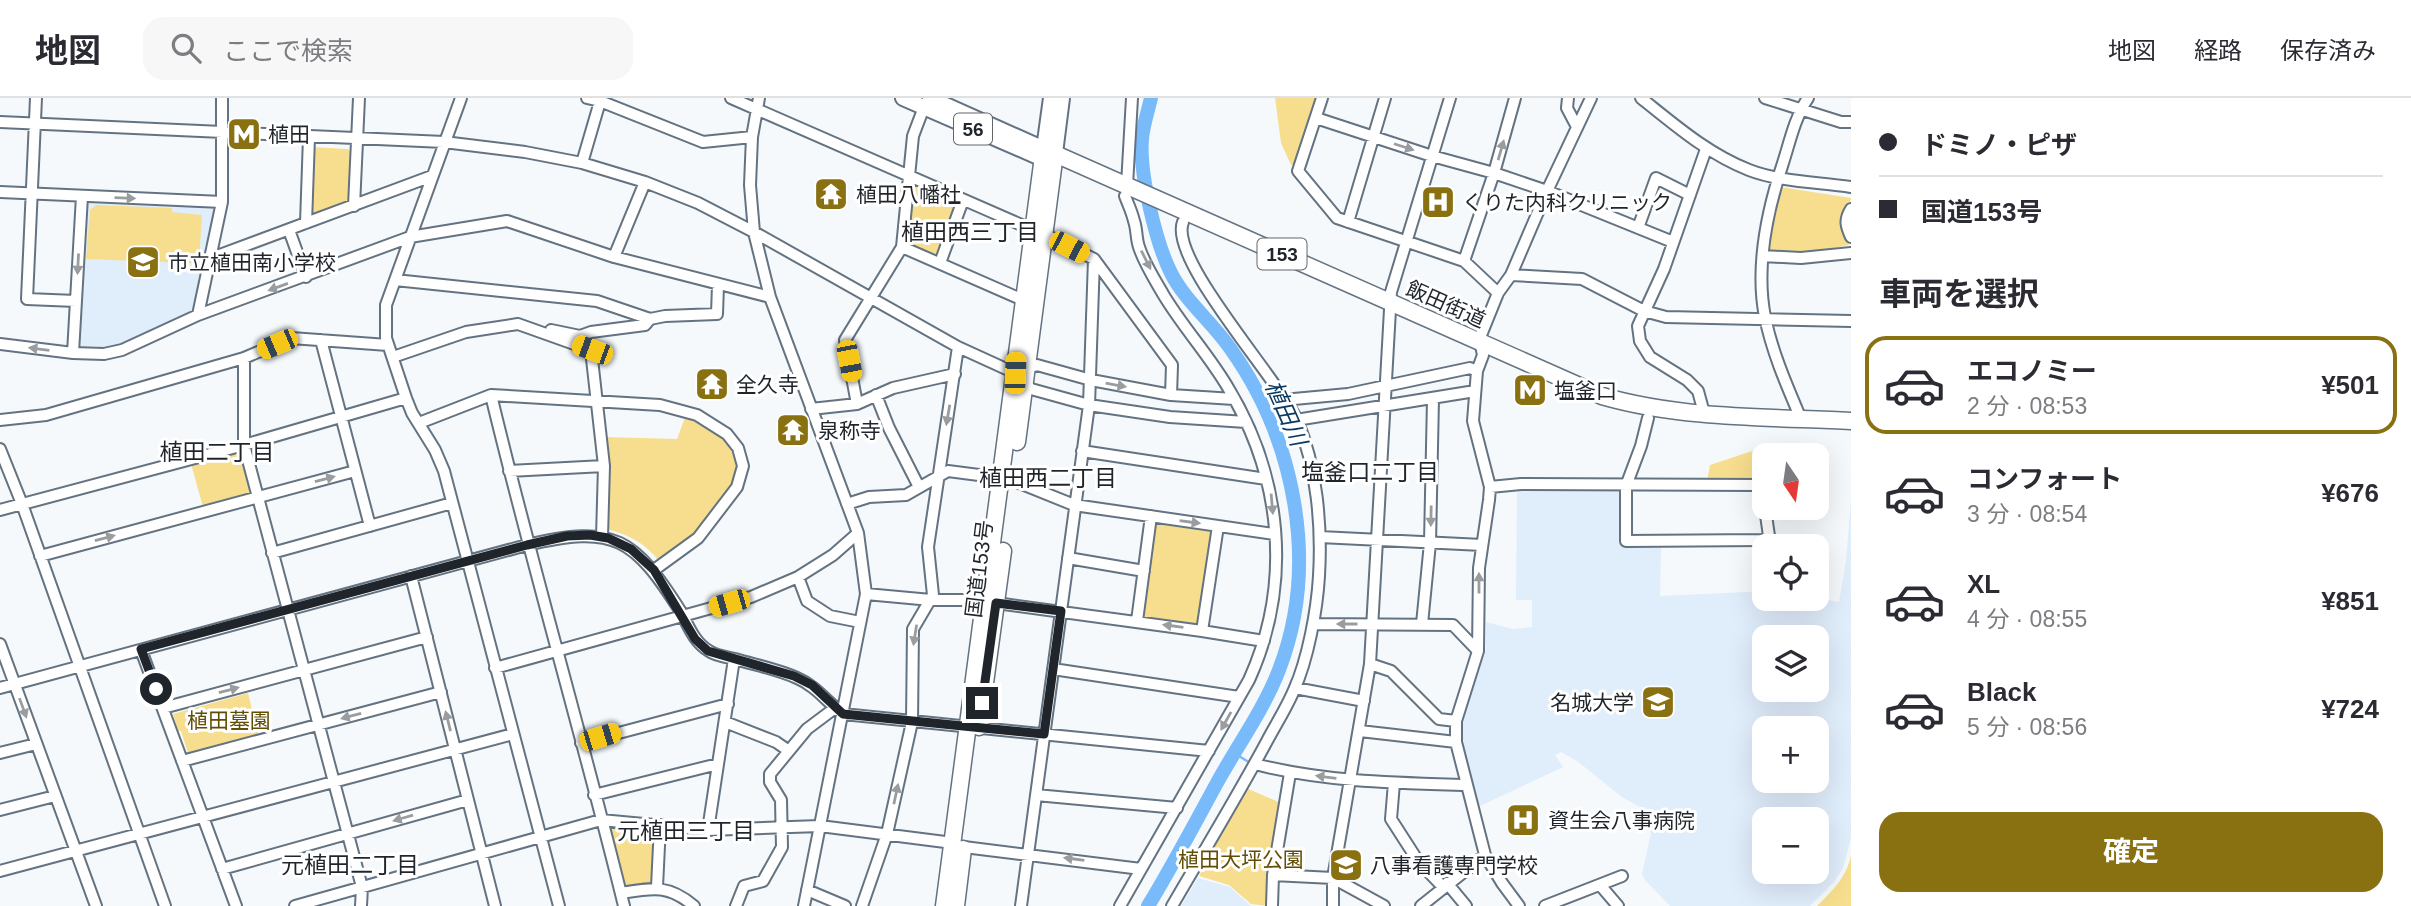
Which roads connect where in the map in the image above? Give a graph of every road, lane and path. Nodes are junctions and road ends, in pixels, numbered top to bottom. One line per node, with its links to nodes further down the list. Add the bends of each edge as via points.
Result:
1 (36, 98): 27 (street)
2 (222, 98): 29 (street)
3 (359, 98): 33 (street)
4 (461, 98): 34 (street)
5 (587, 98): 20 (street)
6 (731, 98): 22 (street)
7 (903, 98): 21 (main road, 56)
8 (1051, 98): 36 (main road)
9 (1062, 98): 36 (main road)
10 (1132, 98): 48 (street)
11 (1322, 98): 24 (street)
12 (1385, 98): 32 (street)
13 (1450, 98): 37 (street)
14 (1515, 98): 39 (street, one-way to 14)
15 (1567, 98): 28 (street)
16 (1591, 98): 28 (street)
17 (1641, 98): 35 (street)
18 (1765, 98): 23 (street)
19 (1808, 98): 23 (street)
20 (601, 99): 31 (street, via 704,142); 38 (street)
21 (927, 103): 36 (main road, 56); 42 (street, via 913,136)
22 (759, 104): 31 (street); 42 (street)
23 (1800, 110): 26 (street); 41 (street)
24 (1316, 118): 32 (street); 56 (street, via 1298,171 1338,218)
25 (0, 122): 27 (street)
26 (1851, 122)
27 (35, 124): 29 (street); 47 (street)
28 (1577, 127): 45 (street)
29 (224, 134): 30 (street); 52 (street)
30 (309, 137): 33 (street); 57 (street)
31 (752, 137): 60 (street)
32 (1373, 137): 37 (street, one-way to 37); 56 (street)
33 (358, 139): 34 (street); 53 (street)
34 (444, 142): 38 (street); 40 (street)
35 (1706, 149): 41 (street, via 1751,170); 49 (street)
36 (1049, 156): 48 (highway, 飯田街道 / 153); 61 (highway, 国道153号)
37 (1432, 156): 39 (street); 64 (street)
38 (582, 163): 43 (street)
39 (1494, 173): 45 (street); 72 (street)
40 (432, 176): 53 (street); 62 (street)
41 (1779, 176): 44 (street); 68 (street)
42 (910, 177): 51 (street); 66 (street)
43 (645, 182): 60 (street); 69 (street)
44 (1851, 187)
45 (1547, 191): 58 (street); 74 (street)
46 (0, 192): 47 (street)
47 (32, 193): 50 (street); 82 (street, via 27,299)
48 (1132, 193): 55 (highway, 飯田街道 / 153); 108 (street, one-way to 108, via 1139,247 1164,295)
49 (1690, 195): 58 (street, via 1656,178); 65 (street)
50 (82, 196): 52 (street, one-way to 52); 82 (street, one-way to 82)
51 (963, 200): 61 (street); 73 (street)
52 (222, 202): 70 (street)
53 (354, 206): 57 (street)
54 (1851, 209): 63 (street, via 1845,224)
55 (1177, 215): 83 (highway, 飯田街道 / 153); 110 (street, via 1183,246)
56 (1348, 222): 64 (street)
57 (306, 223): 59 (street)
58 (1638, 228): 65 (street)
59 (289, 230): 70 (street); 75 (street)
60 (754, 232): 79 (street); 80 (street)
61 (1038, 232): 71 (street); 81 (highway, 国道153号); 100 (highway, 国道153号)
62 (410, 237): 69 (street, via 508,221); 75 (street); 76 (street)
63 (1851, 237)
64 (1406, 242): 72 (street); 83 (street)
65 (1673, 242): 84 (street)
66 (902, 247): 73 (street); 80 (street)
67 (1851, 253): 68 (street)
68 (1763, 256): 87 (street)
69 (614, 257): 77 (street)
70 (209, 259): 85 (street)
71 (1094, 259): 101 (street); 105 (street, via 1172,365)
72 (1464, 261): 78 (street)
73 (940, 264): 81 (street)
74 (1511, 275): 78 (street); 84 (street, via 1582,279)
75 (306, 276): 85 (street, one-way to 85)
76 (395, 279): 86 (street, via 597,301); 92 (street, via 386,305)
77 (718, 285): 79 (street); 86 (street, via 717,314)
78 (1499, 293): 94 (street)
79 (770, 297): 115 (street)
80 (870, 298): 93 (street); 112 (street, via 845,340)
81 (1023, 300): 100 (highway, 国道153号)
82 (76, 301): 95 (street)
83 (1390, 307): 94 (highway, 飯田街道 / 153); 102 (street)
84 (1644, 311): 87 (street, via 1666,317); 116 (street, via 1638,326 1640,341 1650,357 1698,391)
85 (198, 315): 95 (street, via 122,350)
86 (649, 319): 89 (street, via 645,325 580,336)
87 (1765, 319): 88 (street); 119 (street)
88 (1851, 321)
89 (517, 324): 96 (street, via 466,332); 111 (street, via 592,350)
90 (321, 340): 92 (street); 97 (street, via 290,338); 117 (street)
91 (0, 344): 95 (street, one-way to 91)
92 (388, 345): 96 (street)
93 (958, 347): 99 (street); 100 (street)
94 (1481, 348): 98 (street); 116 (highway, 飯田街道 / 153, via 1602,396 1645,407); 118 (highway, 飯田街道 / 153, via 1605,408)
95 (73, 353)
96 (393, 357): 107 (street)
97 (244, 358): 120 (street, via 46,415); 126 (street)
98 (1477, 371): 102 (street, via 1470,368); 103 (street)
99 (955, 374): 106 (street); 132 (street, one-way to 132)
100 (1022, 374): 101 (street, via 1037,365); 113 (street, via 1031,389); 133 (highway, 国道153号)
101 (1091, 380): 105 (street, one-way to 105); 113 (street)
102 (1384, 387): 110 (street); 114 (street)
103 (1475, 391): 109 (street); 138 (street, via 1473,421)
104 (491, 395): 111 (street); 124 (street); 131 (street)
105 (1171, 395): 108 (street)
106 (876, 396): 112 (street); 137 (street)
107 (406, 398): 117 (street); 124 (street)
108 (1234, 399): 123 (street)
109 (1433, 399): 114 (street); 154 (street, one-way to 154)
110 (1283, 400): 121 (street)
111 (597, 401): 129 (street); 161 (street, via 660,405 697,415 727,434 738,448 743,466 737,487 698,538)
112 (857, 404): 115 (street)
113 (1089, 405): 123 (street); 128 (street)
114 (1384, 407): 121 (street); 153 (street)
115 (811, 409): 142 (street)
116 (1704, 413): 119 (highway, 飯田街道 / 153)
117 (341, 418): 126 (street); 130 (street)
118 (1648, 418): 125 (highway, 飯田街道 / 153); 136 (street)
119 (1801, 419): 122 (highway, 飯田街道 / 153)
120 (0, 420)
121 (1296, 420): 152 (street, via 1313,479)
122 (1851, 421)
123 (1246, 422): 134 (street)
124 (419, 423): 140 (street, via 444,471)
125 (1851, 431)
126 (244, 445): 139 (street); 141 (street)
127 (0, 449): 141 (street)
128 (1082, 451): 134 (street); 143 (street)
129 (604, 466): 131 (street); 151 (street)
130 (355, 471): 139 (street, one-way to 130); 147 (street)
131 (509, 471): 155 (street)
132 (936, 479): 133 (street, via 948,471); 137 (street); 166 (street, via 928,547)
133 (1007, 479): 143 (street); 167 (highway, 国道153号)
134 (1266, 479): 150 (street, one-way to 150)
135 (1752, 485): 136 (street)
136 (1626, 486): 138 (street); 146 (street, via 1626,541 1764,540 1769,536)
137 (919, 487): 142 (street, via 906,495 869,497)
138 (1490, 487): 156 (street)
139 (258, 497): 157 (street); 158 (street, one-way to 139)
140 (452, 503): 147 (street); 160 (street)
141 (22, 504): 144 (street); 158 (street)
142 (847, 504): 149 (street)
143 (1074, 505): 145 (street); 159 (street)
144 (0, 510)
145 (1152, 516): 148 (street, one-way to 148); 162 (street)
146 (1768, 520)
147 (370, 526): 157 (street)
148 (1218, 526): 150 (street); 176 (street)
149 (858, 533): 164 (street); 165 (street)
150 (1274, 534): 178 (street, via 1276,585)
151 (602, 537): 155 (street, via 567,536); 161 (street, via 631,549)
152 (1320, 537): 153 (street); 173 (street)
153 (1377, 540): 154 (street); 174 (street)
154 (1430, 543): 156 (street); 175 (street)
155 (527, 545): 160 (street); 181 (street)
156 (1482, 545): 182 (street, one-way to 156)
157 (272, 553): 168 (street)
158 (40, 556): 185 (street)
159 (1068, 558): 162 (street); 169 (street)
160 (467, 561): 163 (street); 186 (street)
161 (654, 570): 170 (street)
162 (1144, 571): 171 (street)
163 (411, 576): 168 (street); 177 (street)
164 (798, 577): 170 (street); 172 (street, via 807,601 830,616)
165 (866, 594): 166 (street); 172 (street)
166 (931, 600): 167 (street); 200 (street, one-way to 200, via 914,629)
167 (991, 601): 169 (street); 202 (highway, 国道153号)
168 (288, 610): 180 (street); 188 (street)
169 (1061, 611): 171 (street); 187 (street)
170 (683, 617): 181 (street); 183 (street, via 708,651)
171 (1137, 621): 176 (street, one-way to 171)
172 (860, 622): 197 (street)
173 (1313, 624): 174 (street, one-way to 173); 191 (street)
174 (1374, 624): 175 (street); 184 (street)
175 (1422, 624): 182 (street, via 1453,625)
176 (1202, 631): 178 (street)
177 (427, 637): 188 (street); 192 (street)
178 (1264, 641): 193 (street)
179 (0, 644): 189 (street)
180 (141, 649): 185 (street); 196 (street)
181 (556, 651): 186 (street); 207 (street)
182 (1478, 651): 198 (street)
183 (734, 659): 195 (street); 197 (street, via 794,676 812,685)
184 (1370, 664): 194 (street); 198 (street, via 1391,671 1439,719)
185 (79, 666): 189 (street); 233 (street)
186 (495, 668): 204 (street)
187 (1053, 669): 193 (street); 205 (street)
188 (304, 670): 196 (street, one-way to 188); 201 (street)
189 (15, 684): 190 (street); 208 (street, one-way to 208)
190 (0, 688)
191 (1295, 688): 194 (street); 215 (street)
192 (441, 692): 201 (street, one-way to 201); 209 (street, one-way to 192)
193 (1239, 697): 211 (street, one-way to 211)
194 (1364, 701): 203 (street)
195 (728, 704): 199 (street); 207 (street)
196 (163, 708): 213 (street)
197 (839, 711): 200 (street); 210 (street, via 807,729); 230 (street)
198 (1456, 721): 206 (street)
199 (725, 722): 210 (street); 214 (street)
200 (912, 722): 202 (street); 235 (street, one-way to 200)
201 (318, 725): 213 (street); 218 (street)
202 (974, 728): 205 (street); 237 (highway, 国道153号)
203 (1360, 731): 206 (street); 217 (street)
204 (513, 734): 209 (street); 236 (street)
205 (1044, 734): 211 (street); 222 (street)
206 (1456, 742): 220 (street)
207 (581, 743): 221 (street)
208 (36, 744): 212 (street); 223 (street)
209 (456, 749): 218 (street); 224 (street)
210 (789, 751): 231 (street, via 770,774 781,800)
211 (1209, 751): 225 (street)
212 (0, 753)
213 (182, 761): 227 (street)
214 (718, 764): 221 (street); 232 (street)
215 (1255, 764): 216 (street); 271 (street)
216 (1290, 773): 217 (street, one-way to 216); 245 (street)
217 (1350, 780): 219 (street); 247 (street)
218 (334, 782): 227 (street); 234 (street)
219 (1394, 783): 220 (street); 248 (street, via 1391,818 1418,861)
220 (1467, 785): 241 (street)
221 (594, 795): 228 (street)
222 (1035, 795): 225 (street); 239 (street)
223 (55, 796): 226 (street); 238 (street)
224 (468, 800): 234 (street, one-way to 234); 240 (street)
225 (1177, 808): 243 (street)
226 (0, 810)
227 (203, 817): 233 (street); 242 (street)
228 (601, 820): 229 (street); 236 (street); 253 (street)
229 (660, 825): 232 (street); 251 (street)
230 (820, 826): 231 (street); 235 (street); 252 (street)
231 (782, 828): 232 (street); 263 (street, via 782,847 763,881 744,886)
232 (708, 830)
233 (139, 834): 238 (street); 257 (street)
234 (348, 834): 242 (street); 250 (street)
235 (887, 834): 237 (street); 266 (street)
236 (541, 837): 240 (street); 260 (street)
237 (958, 845): 239 (street); 267 (highway, 国道153号); 268 (highway, 国道153号)
238 (75, 851): 244 (street); 254 (street)
239 (1028, 853): 243 (street, one-way to 239); 269 (street)
240 (482, 854): 250 (street); 256 (street)
241 (1485, 855): 248 (street); 277 (street)
242 (222, 869): 258 (street)
243 (1141, 869): 270 (street)
244 (0, 871)
245 (1273, 875): 247 (street); 272 (street)
246 (1622, 876): 249 (street)
247 (1332, 878): 273 (street); 274 (street)
248 (1445, 885): 275 (street); 276 (street)
249 (1600, 885): 278 (street); 279 (street)
250 (362, 887): 255 (street); 259 (street)
251 (657, 887): 253 (street); 262 (street)
252 (807, 890): 264 (street); 265 (street)
253 (621, 893): 261 (street)
254 (93, 905)
255 (302, 905)
256 (493, 905)
257 (165, 906)
258 (236, 906)
259 (361, 906)
260 (559, 906)
261 (624, 906)
262 (694, 906)
263 (736, 906)
264 (804, 906)
265 (845, 906)
266 (863, 906)
267 (944, 906)
268 (956, 906)
269 (1021, 906)
270 (1120, 906)
271 (1172, 906)
272 (1272, 906)
273 (1332, 906)
274 (1384, 906)
275 (1421, 906)
276 (1466, 906)
277 (1519, 906)
278 (1545, 906)
279 (1618, 906)

